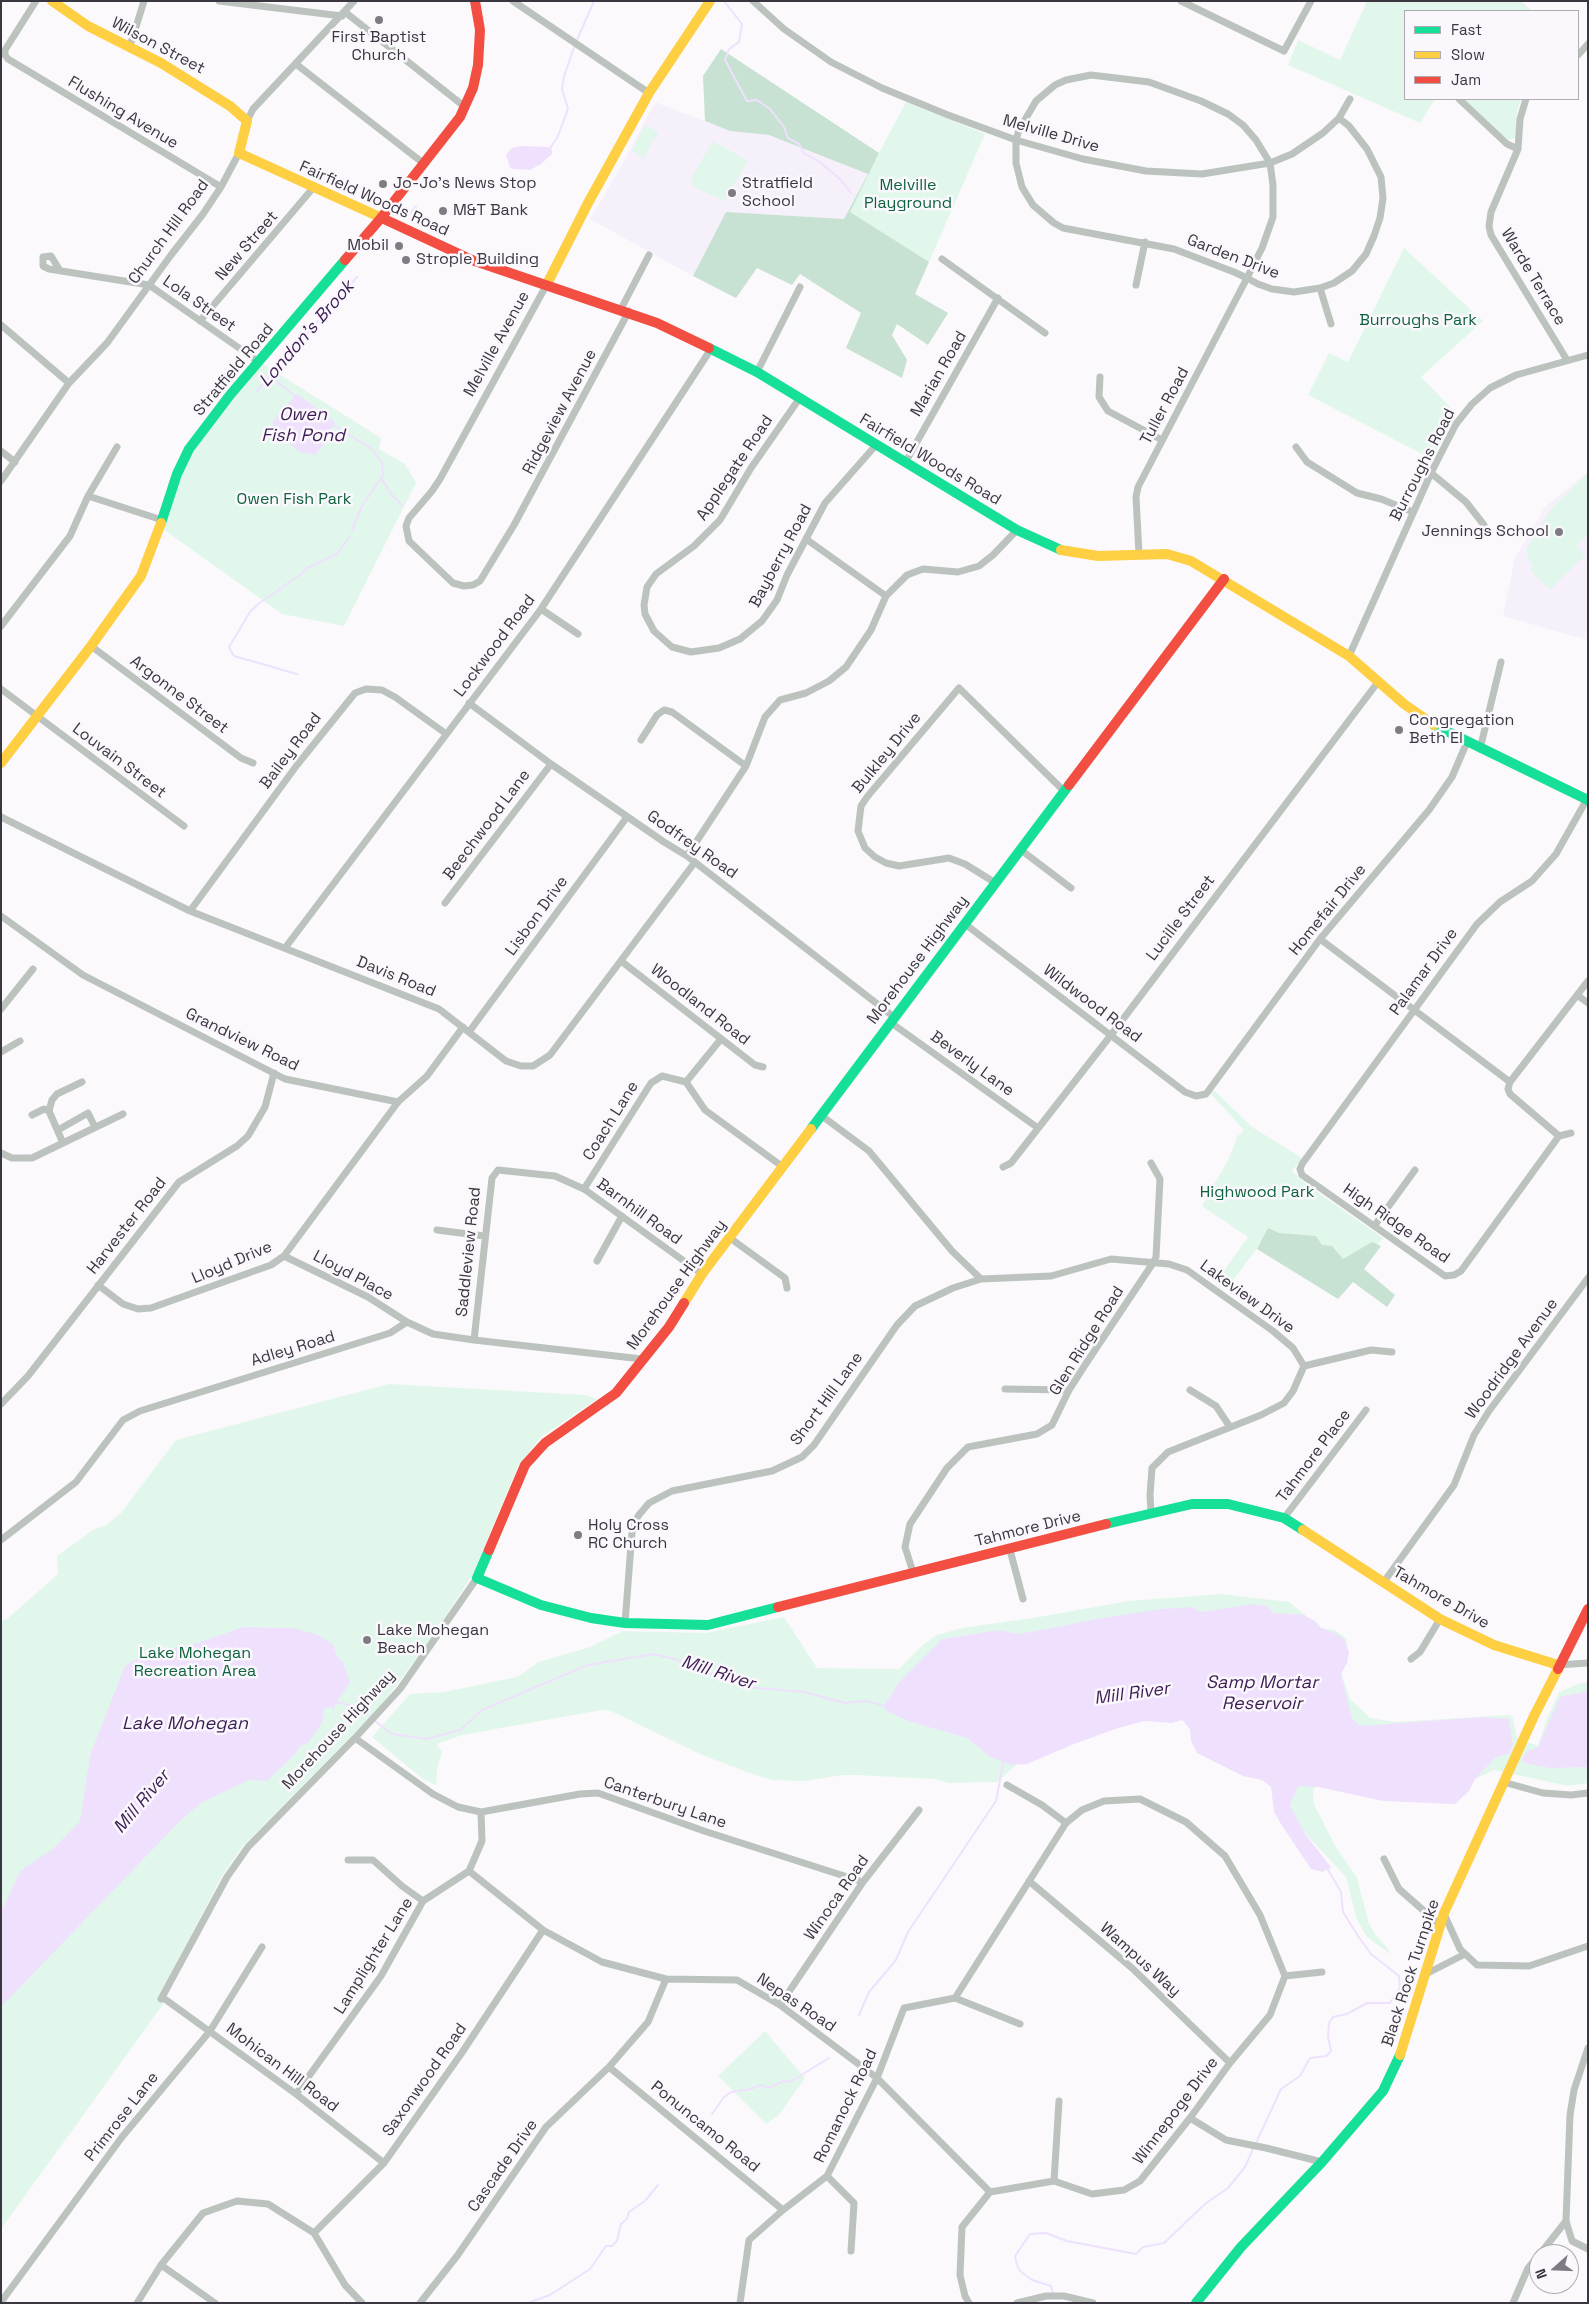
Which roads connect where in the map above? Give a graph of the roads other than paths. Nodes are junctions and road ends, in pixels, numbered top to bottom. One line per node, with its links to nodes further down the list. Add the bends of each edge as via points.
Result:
1 (36, 1): 30 (street, Flushing Avenue, via 6,50 10,62)
2 (52, 1): 15 (main road, Wilson Street, via 88,26)
3 (144, 1): 15 (street)
4 (219, 1): 13 (street)
5 (354, 1): 13 (street, Church Hill Road)
6 (475, 1): 22 (main road, Stratfield Road, via 480,51 473,88)
7 (513, 1): 18 (street)
8 (710, 1): 18 (main road, Melville Avenue)
9 (754, 1): 25 (street, Melville Drive, via 784,29 831,62 891,91)
10 (1181, 1): 12 (street)
11 (1310, 1): 12 (street, via 1284,51)
12 (1200, 5)
13 (344, 14): 17 (street, Church Hill Road); 22 (street)
14 (1588, 44): 16 (street)
15 (130, 46): 24 (main road, Wilson Street, via 199,84)
16 (1579, 54)
17 (296, 64): 24 (street, Church Hill Road); 28 (street)
18 (650, 93): 38 (main road, Melville Avenue)
19 (1350, 99): 23 (street, Melville Drive)
20 (1460, 100): 26 (street, via 1507,144)
21 (1526, 100): 26 (street, Warde Terrace, via 1520,119)
22 (465, 108): 28 (main road, Stratfield Road)
23 (1338, 118): 29 (street, Melville Drive, via 1308,144); 42 (street, Garden Drive, via 1349,126 1367,149 1380,177 1383,198 1380,218 1366,254 1352,270)
24 (246, 121): 27 (main road, Church Hill Road)
25 (1016, 140): 29 (street, Melville Drive, via 1083,159 1146,171 1202,174); 29 (street, via 1036,101 1054,85 1091,75 1149,82 1228,114 1256,140); 33 (street, Garden Drive, via 1016,163 1022,187 1045,217 1063,228)
26 (1518, 149): 51 (street, Warde Terrace, via 1490,212 1491,235)
27 (239, 153): 30 (street, Church Hill Road); 31 (main road, Fairfield Woods Road)
28 (423, 163): 32 (main road, Stratfield Road)
29 (1270, 163): 37 (street, Tuller Road, via 1273,217)
30 (221, 187): 39 (street, Church Hill Road)
31 (314, 188): 32 (main road, Fairfield Woods Road); 45 (street, New Street)
32 (380, 218): 38 (main road, Fairfield Woods Road, via 472,260); 52 (main road, Stratfield Road)
33 (1145, 242): 37 (street, Garden Drive, via 1195,256); 40 (street)
34 (649, 255): 44 (street, Ridgeview Avenue)
35 (942, 259): 43 (street)
36 (59, 269): 39 (street, via 82,276)
37 (1248, 278): 42 (street, Garden Drive, via 1272,289 1294,292); 57 (street, Tuller Road)
38 (547, 284): 44 (main road, Fairfield Woods Road); 69 (street, Melville Avenue, via 432,491 409,518 406,533 409,541 453,583 464,586 480,581)
39 (149, 285): 45 (street, Lola Street); 55 (street, Church Hill Road, via 107,343)
40 (1136, 285)
41 (800, 287): 53 (street)
42 (1320, 288): 46 (street)
43 (998, 298): 48 (street); 63 (street, Marian Road)
44 (625, 310): 49 (main road, Fairfield Woods Road); 69 (street, Ridgeview Avenue)
45 (200, 321): 52 (street, Lola Street)
46 (1331, 324)
47 (1, 325): 55 (street)
48 (1045, 332)
49 (711, 349): 53 (main road, Fairfield Woods Road); 76 (street, Lockwood Road)
50 (1588, 355): 51 (street, Burroughs Road)
51 (1567, 360): 64 (street, Burroughs Road, via 1516,375 1490,388 1456,424)
52 (258, 362): 68 (main road, Stratfield Road, via 189,448)
53 (756, 372): 56 (main road, Fairfield Woods Road)
54 (1100, 377): 57 (street, via 1099,398 1108,411)
55 (69, 383): 62 (street, Church Hill Road)
56 (799, 399): 58 (main road, Fairfield Woods Road); 79 (street, Applegate Road, via 720,520 694,546 656,574 647,588 645,614)
57 (1162, 440): 73 (street, Tuller Road, via 1136,498)
58 (876, 445): 63 (main road, Fairfield Woods Road); 72 (street, Bayberry Road, via 825,503)
59 (117, 446): 66 (street)
60 (1296, 447): 67 (street, via 1307,462 1357,492)
61 (1, 451): 62 (street)
62 (15, 462): 65 (street, Church Hill Road)
63 (905, 463): 71 (main road, Fairfield Woods Road)
64 (1432, 473): 67 (street, Burroughs Road); 70 (street, via 1466,502)
65 (1, 481)
66 (88, 496): 68 (street); 77 (street, via 70,536)
67 (1413, 512): 81 (street, Burroughs Road)
68 (162, 520): 80 (main road, Stratfield Road, via 141,576)
69 (514, 525)
70 (1484, 525)
71 (1017, 530): 73 (main road, Fairfield Woods Road, via 1058,550 1098,556); 75 (street, via 979,566 958,572 923,569 907,576)
72 (806, 539): 75 (street); 79 (street, Bayberry Road, via 770,610 740,639 709,651 691,652)
73 (1139, 554): 74 (main road, Fairfield Woods Road, via 1168,554 1192,561)
74 (1224, 579): 81 (main road, Fairfield Woods Road); 95 (main road, Morehouse Highway)
75 (886, 596): 94 (street, via 871,630 846,667 806,693 780,700 765,717)
76 (541, 609): 78 (street); 85 (street, Lockwood Road)
77 (1, 626)
78 (578, 634)
79 (664, 642)
80 (92, 646): 86 (main road, Stratfield Road); 92 (street, Argonne Street, via 241,758)
81 (1349, 656): 83 (main road, Fairfield Woods Road)
82 (1501, 662): 90 (street)
83 (1378, 682): 89 (main road, Fairfield Woods Road, via 1428,722); 120 (street, Lucille Street)
84 (1, 689): 86 (street, Louvain Street)
85 (469, 702): 87 (street, Lockwood Road); 93 (street, Godfrey Road)
86 (37, 718): 91 (main road, Stratfield Road); 99 (street, Louvain Street)
87 (445, 733): 106 (street, Bailey Road, via 382,690 366,689 355,693 297,765); 110 (street, Lockwood Road)
88 (641, 740): 94 (street, via 657,715 664,710 672,712)
89 (1467, 742): 90 (main road, Fairfield Woods Road); 109 (street, Homefair Drive, via 1452,777 1429,810)
90 (1480, 748): 96 (main road, Fairfield Woods Road)
91 (1, 763)
92 (253, 763)
93 (551, 764): 98 (street, Godfrey Road); 105 (street, Beechwood Lane)
94 (746, 766): 101 (street)
95 (1064, 791): 100 (main road, Morehouse Highway); 103 (street, Bulkley Drive, via 959,688 861,806 858,831 865,848 875,857 899,866 949,858)
96 (1587, 800): 117 (street, Palamar Drive, via 1556,854 1532,881 1500,902 1477,924)
97 (1, 817): 106 (street, Davis Road)
98 (627, 817): 101 (street, Godfrey Road); 119 (street, Lisbon Drive)
99 (184, 826)
100 (1021, 850): 103 (main road, Morehouse Highway); 104 (street)
101 (687, 856): 102 (street, Godfrey Road)
102 (695, 862): 111 (street, Davis Road); 118 (street, Godfrey Road)
103 (994, 882): 108 (main road, Morehouse Highway)
104 (1071, 888)
105 (445, 903)
106 (190, 911): 110 (street, Davis Road)
107 (1, 916): 125 (street, Grandview Road, via 82,975)
108 (964, 924): 118 (main road, Morehouse Highway); 120 (street, Wildwood Road)
109 (1320, 939): 117 (street); 129 (street, Homefair Drive)
110 (284, 948): 119 (street, Davis Road, via 439,1009)
111 (621, 961): 119 (street, Davis Road, via 550,1055 538,1064 511,1063); 121 (street, Woodland Road)
112 (33, 969): 116 (street)
113 (1588, 981): 114 (street)
114 (1577, 995): 115 (street); 128 (street)
115 (1588, 1003)
116 (1, 1009)
117 (1414, 1009): 128 (street); 147 (street, Palamar Drive, via 1302,1164)
118 (892, 1020): 134 (main road, Morehouse Highway); 136 (street, Beverly Lane)
119 (466, 1029): 130 (street, via 427,1076)
120 (1111, 1035): 129 (street, Wildwood Road, via 1185,1092 1196,1096); 136 (street, Lucille Street)
121 (721, 1039): 124 (street, Woodland Road); 127 (street)
122 (20, 1040): 123 (street)
123 (1, 1052)
124 (763, 1068)
125 (274, 1073): 130 (street, Grandview Road, via 297,1083); 160 (street, Harvester Road, via 265,1108 248,1136 179,1182)
126 (82, 1082): 131 (street, via 57,1094)
127 (686, 1082): 143 (street, via 705,1110); 148 (street, Coach Lane, via 662,1076 651,1083)
128 (1510, 1082): 139 (street, via 1510,1094)
129 (1206, 1094)
130 (398, 1102): 154 (street, Lloyd Drive)
131 (49, 1110): 133 (street); 137 (street)
132 (123, 1114): 135 (street)
133 (32, 1115)
134 (822, 1116): 143 (main road, Morehouse Highway); 159 (street, via 869,1151 952,1251)
135 (95, 1127): 137 (street, via 88,1113); 140 (street)
136 (1038, 1128): 144 (street, Lucille Street, via 1011,1163)
137 (58, 1130): 140 (street)
138 (1571, 1133): 139 (street)
139 (1560, 1136): 150 (street, High Ridge Road, via 1461,1271 1454,1276 1444,1276)
140 (63, 1143): 141 (street, via 32,1158 12,1158)
141 (1, 1153)
142 (1151, 1163): 156 (street, Glen Ridge Road, via 1160,1179)
143 (783, 1167): 153 (main road, Morehouse Highway)
144 (1003, 1167)
145 (498, 1170): 148 (street, Barnhill Road, via 555,1176); 152 (street, Saddleview Road, via 492,1178)
146 (1415, 1170): 150 (street)
147 (1302, 1175): 150 (street, High Ridge Road)
148 (584, 1189): 149 (street, Barnhill Road)
149 (622, 1216): 155 (street); 157 (street, Barnhill Road)
150 (1375, 1225)
151 (437, 1230): 152 (street)
152 (484, 1236): 163 (street, Saddleview Road)
153 (730, 1238): 157 (main road, Morehouse Highway); 161 (street, via 785,1278)
154 (284, 1256): 160 (street, Lloyd Drive, via 271,1265 151,1308 138,1309 123,1304); 162 (street, Lloyd Place, via 368,1297)
155 (597, 1261)
156 (1153, 1263): 159 (street, Lakeview Drive, via 1112,1259 1051,1276); 166 (street, Lakeview Drive, via 1187,1270 1273,1331 1293,1348); 168 (street, Glen Ridge Road)
157 (702, 1274): 165 (main road, Morehouse Highway, via 669,1327)
158 (1588, 1278): 179 (street, Woodridge Avenue, via 1489,1411 1474,1435 1454,1485)
159 (981, 1279): 183 (street, Short Hill Lane, via 935,1295 915,1306 897,1324 802,1458 772,1471 672,1491 649,1503 638,1516 632,1532)
160 (98, 1285): 170 (street, Harvester Road, via 28,1376)
161 (787, 1288)
162 (407, 1322): 163 (street, via 433,1334); 175 (street, Adley Road, via 390,1333 140,1411 123,1420 76,1482)
163 (474, 1340): 165 (street)
164 (1392, 1352): 166 (street, via 1371,1350)
165 (642, 1359): 178 (main road, Morehouse Highway, via 616,1393 545,1443 525,1465)
166 (1304, 1366): 172 (street, via 1284,1403)
167 (1005, 1389): 168 (street)
168 (1069, 1390): 177 (street, Glen Ridge Road, via 1052,1425 1037,1434 968,1447 953,1461 910,1524 905,1547)
169 (1190, 1390): 172 (street, via 1216,1406)
170 (1, 1404)
171 (1366, 1410): 174 (street, Tahmore Place)
172 (1230, 1427): 173 (street, via 1168,1452 1152,1468)
173 (1151, 1512): 174 (main road, Tahmore Drive, via 1192,1504 1228,1504); 176 (main road, Tahmore Drive)
174 (1284, 1518): 179 (main road, Tahmore Drive)
175 (1, 1540)
176 (1010, 1550): 177 (main road, Tahmore Drive); 180 (street)
177 (913, 1572): 183 (main road, Tahmore Drive, via 708,1625)
178 (477, 1578): 183 (main road, Tahmore Drive, via 541,1605); 187 (street, Morehouse Highway, via 400,1689)
179 (1383, 1583): 182 (main road, Tahmore Drive)
180 (1023, 1599)
181 (1588, 1610): 186 (main road, Black Rock Turnpike)
182 (1440, 1619): 184 (street, via 1420,1652); 186 (main road, Tahmore Drive, via 1494,1645)
183 (625, 1623)
184 (1411, 1659)
185 (1588, 1663): 186 (street)
186 (1558, 1665): 188 (main road, Black Rock Turnpike)
187 (356, 1738): 192 (street, Canterbury Lane, via 433,1794 458,1807); 210 (street, Morehouse Highway, via 248,1848 227,1877)
188 (1504, 1782): 190 (street, via 1543,1793); 200 (main road, Black Rock Turnpike)
189 (1007, 1786): 193 (street)
190 (1588, 1793)
191 (919, 1810): 198 (street, Winoca Road)
192 (481, 1812): 196 (street, via 482,1841); 198 (street, Canterbury Lane, via 598,1793)
193 (1066, 1822): 197 (street); 208 (street, via 1082,1810 1104,1801 1140,1799 1186,1822 1225,1856 1260,1915)
194 (1384, 1859): 201 (street, via 1399,1889)
195 (348, 1860): 199 (street, via 374,1860)
196 (469, 1871): 199 (street, Lamplighter Lane); 202 (street, Nepas Road)
197 (1029, 1881): 211 (street); 216 (street, Wampus Way, via 1132,1968)
198 (863, 1882): 212 (street, Winoca Road)
199 (423, 1901): 219 (street, Lamplighter Lane, via 381,1976)
200 (1444, 1913): 201 (main road, Black Rock Turnpike); 205 (street)
201 (1440, 1925): 207 (main road, Black Rock Turnpike)
202 (543, 1930): 209 (street, Nepas Road, via 602,1962); 223 (street, Saxonwood Road)
203 (1588, 1946): 205 (street, via 1529,1966 1476,1965)
204 (262, 1948): 214 (street, Primrose Lane)
205 (1465, 1954): 207 (street)
206 (1322, 1972): 208 (street)
207 (1424, 1975): 222 (main road, Black Rock Turnpike, via 1401,2054 1383,2091)
208 (1285, 1976): 216 (street, Winnepoge Drive, via 1270,2015)
209 (666, 1979): 212 (street, Nepas Road, via 737,1980); 217 (street, Cascade Drive, via 648,2022)
210 (161, 1998): 214 (street, Mohican Hill Road)
211 (956, 1998): 213 (street); 218 (street, Romanock Road, via 904,2008)
212 (780, 2005): 218 (street, Nepas Road)
213 (1020, 2024)
214 (210, 2031): 219 (street, Mohican Hill Road); 235 (street, Primrose Lane, via 122,2137)
215 (1588, 2048): 228 (street, via 1574,2090 1570,2115)
216 (1230, 2063): 221 (street, Winnepoge Drive)
217 (609, 2066): 227 (street, Ponuncamo Road); 239 (street, Cascade Drive, via 546,2126 457,2256)
218 (877, 2078): 224 (street, Romanock Road); 226 (street, Nepas Road)
219 (296, 2094): 223 (street, Mohican Hill Road)
220 (1059, 2101): 225 (street)
221 (1190, 2118): 222 (street, via 1226,2140); 225 (street, Winnepoge Drive, via 1140,2181 1124,2190 1092,2194)
222 (1322, 2162): 244 (main road, Black Rock Turnpike, via 1241,2247)
223 (384, 2163): 229 (street, Saxonwood Road)
224 (827, 2176): 227 (street, Romanock Road); 232 (street, via 854,2203)
225 (1054, 2181): 226 (street, Winnepoge Drive)
226 (990, 2192): 241 (street, via 962,2227 960,2275)
227 (783, 2210): 240 (street, Romanock Road, via 749,2240)
228 (1566, 2221): 230 (street); 231 (street, via 1572,2240)
229 (314, 2233): 233 (street, via 268,2204 237,2201 203,2213); 238 (street, via 345,2286)
230 (1547, 2244)
231 (1588, 2249)
232 (850, 2251)
233 (161, 2265): 236 (street); 237 (street)
234 (1529, 2267): 245 (street)
235 (1, 2302)
236 (138, 2303)
237 (215, 2303)
238 (362, 2303)
239 (420, 2303)
240 (740, 2303)
241 (969, 2303)
242 (1017, 2303): 243 (street, via 1046,2296 1064,2296)
243 (1093, 2303)
244 (1196, 2303)
245 (1513, 2303)

